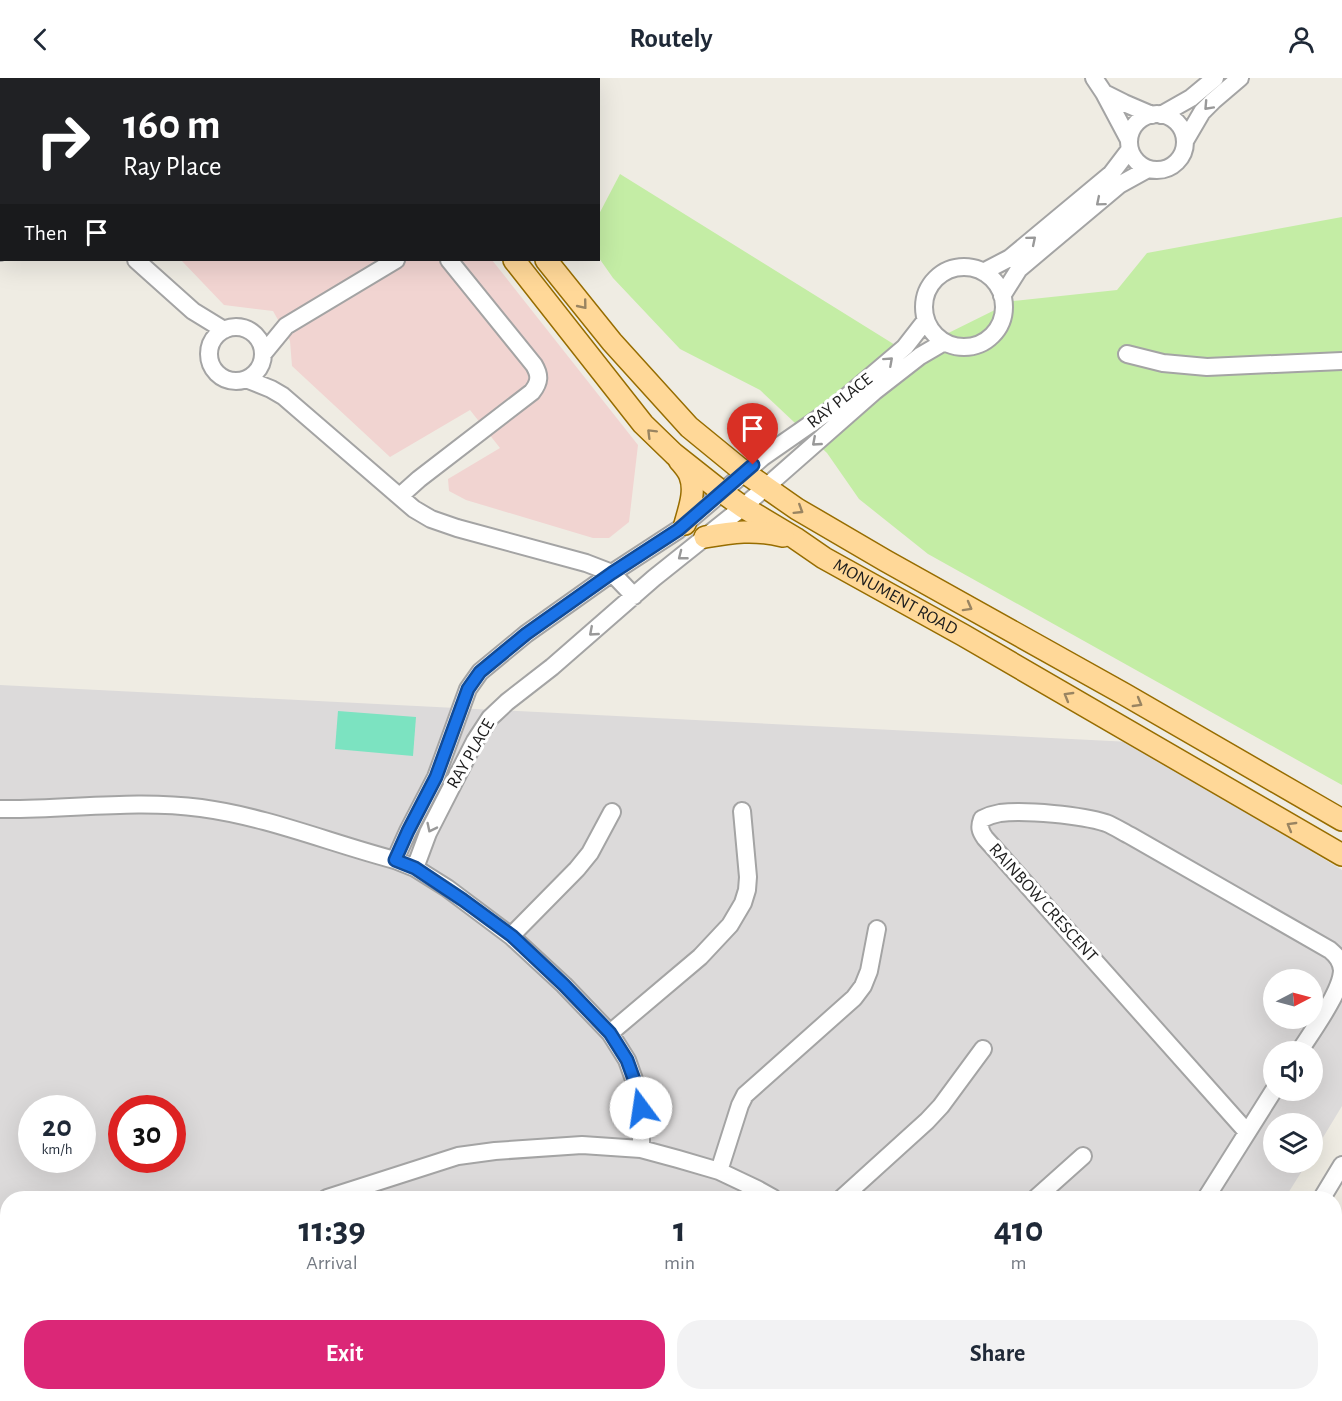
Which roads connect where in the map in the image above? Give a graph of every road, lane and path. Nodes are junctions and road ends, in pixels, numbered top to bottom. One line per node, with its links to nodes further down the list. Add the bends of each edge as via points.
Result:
1 (1094, 78): 4 (street)
2 (1215, 78): 5 (street, via 1191,98)
3 (1240, 78): 6 (street, one-way to 6, via 1202,111)
4 (1104, 93): 5 (street); 7 (street)
5 (1157, 115): 6 (street, via 1178,124); 7 (street, via 1136,123)
6 (1185, 141): 8 (street, via 1174,165 1157,171)
7 (1129, 145): 8 (street, via 1134,158); 14 (street, one-way to 7, via 1010,258 1102,182)
8 (1148, 169): 15 (street, one-way to 15, via 1119,185 1019,269)
9 (137, 261): 16 (street)
10 (394, 261): 18 (street)
11 (450, 261): 32 (street, via 534,365 539,379 532,392)
12 (515, 261): 28 (main road, MONUMENT ROAD, one-way to 12, via 643,424)
13 (547, 261): 29 (main road, MONUMENT ROAD, one-way to 29, via 612,342 689,427)
14 (983, 272): 15 (street, via 994,280); 17 (street, via 956,267 933,281 926,293)
15 (1002, 296): 21 (street, via 1003,316 990,338 967,347)
16 (193, 311): 19 (street); 22 (street)
17 (926, 320): 21 (street); 29 (street, RAY PLACE, one-way to 17, via 866,381 905,347)
18 (286, 326): 20 (street); 24 (street)
19 (224, 330): 20 (street, via 239,327); 22 (street)
20 (253, 333): 24 (street, via 262,346)
21 (944, 342): 30 (street, RAY PLACE, one-way to 30, via 875,391)
22 (212, 343): 26 (street, via 209,358 216,372 230,380)
23 (1127, 354): 25 (street, via 1163,363 1207,367)
24 (262, 358): 26 (street, via 258,369); 27 (street)
25 (1342, 361)
26 (246, 379): 27 (street)
27 (284, 396): 32 (street)
28 (674, 454): 31 (main road, MONUMENT ROAD); 34 (main road, via 692,484)
29 (744, 472): 30 (main road, MONUMENT ROAD); 31 (street, RAY PLACE)
30 (765, 486): 33 (street, RAY PLACE); 46 (main road, MONUMENT ROAD, one-way to 46, via 886,561)
31 (722, 492): 33 (main road, MONUMENT ROAD); 34 (street, RAY PLACE)
32 (400, 496): 37 (street, via 431,519)
33 (742, 507): 35 (street, RAY PLACE); 36 (main road, MONUMENT ROAD)
34 (685, 524): 37 (street, RAY PLACE)
35 (705, 537): 36 (main road, via 750,531); 38 (street, RAY PLACE, one-way to 38)
36 (795, 538): 47 (main road, MONUMENT ROAD, one-way to 36)
37 (612, 573): 38 (street); 39 (street, RAY PLACE, via 497,656 480,672)
38 (634, 596): 40 (street, RAY PLACE, one-way to 40)
39 (465, 697): 40 (street); 41 (street, RAY PLACE)
40 (490, 718): 42 (street, RAY PLACE)
41 (426, 796): 42 (street); 48 (street, RAY PLACE)
42 (442, 806): 49 (street, RAY PLACE, one-way to 49)
43 (0, 809): 48 (street, via 129,805 200,808 247,816)
44 (742, 811): 53 (street, via 748,877 743,903 700,957)
45 (612, 812): 51 (street, via 590,853)
46 (1342, 820)
47 (1342, 855)
48 (395, 860): 49 (street)
49 (415, 868): 51 (street)
50 (877, 929): 61 (street, via 869,971 854,998 745,1095)
51 (512, 936): 53 (street)
52 (1341, 977): 54 (street); 57 (street, RAINBOW CRESCENT, via 1338,957 1330,950 1107,824 1078,817 1019,813 982,819 981,832 985,838)
53 (610, 1033): 58 (street, via 627,1060 636,1085 641,1108)
54 (1306, 1041)
55 (983, 1049): 64 (street, via 927,1121)
56 (1267, 1101): 57 (street)
57 (1247, 1132): 66 (street)
58 (641, 1149): 61 (street); 62 (street, via 582,1145 476,1153)
59 (1083, 1156): 65 (street)
60 (1342, 1165): 67 (street)
61 (719, 1171): 63 (street)
62 (349, 1191)
63 (761, 1191)
64 (850, 1191)
65 (1044, 1191)
66 (1210, 1191)
67 (1326, 1191)

